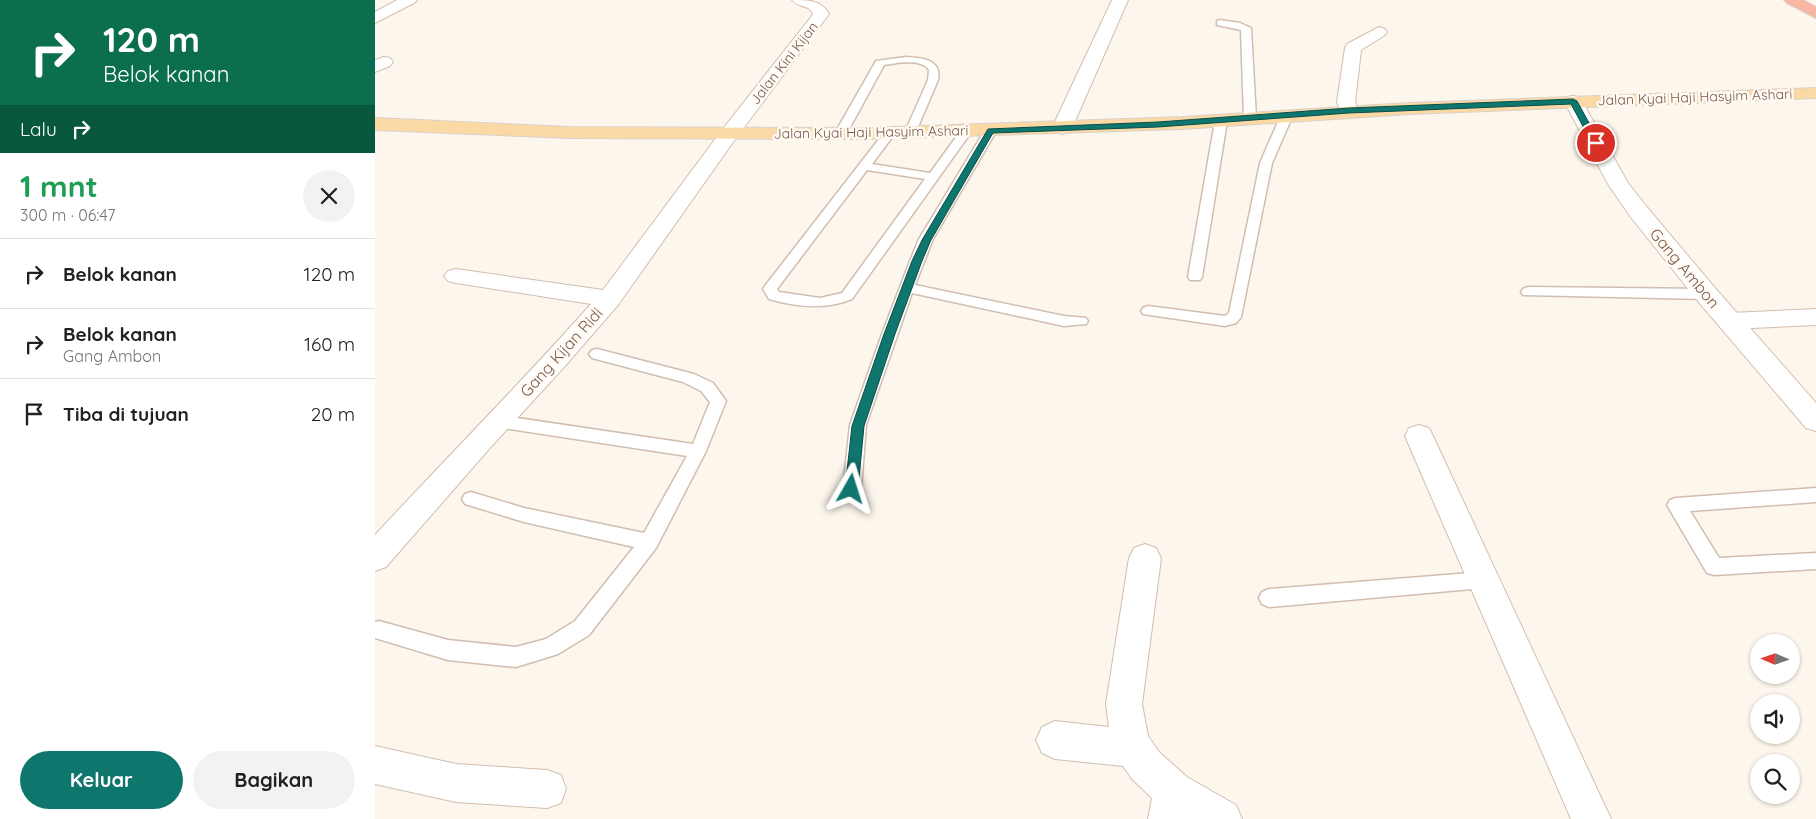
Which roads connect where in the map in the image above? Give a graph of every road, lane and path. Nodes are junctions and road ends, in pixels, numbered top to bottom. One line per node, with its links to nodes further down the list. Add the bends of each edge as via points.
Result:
1 (409, 0): 6 (street)
2 (800, 0): 22 (street, Jalan Kini Kijan, via 815,4 821,14)
3 (1120, 0): 16 (street)
4 (1792, 0): 5 (highway)
5 (1816, 12)
6 (375, 18)
7 (1220, 23): 13 (lane, via 1246,28)
8 (1379, 32): 11 (street, via 1353,48 1346,102)
9 (1816, 93): 10 (main road, Jalan Kyai Haji Hasyim Ashari)
10 (1573, 101): 11 (main road, Jalan Kyai Haji Hasyim Ashari); 29 (street, Gang Ambon, via 1618,184)
11 (1349, 111): 12 (main road, Jalan Kyai Haji Hasyim Ashari)
12 (1287, 115): 13 (main road, Jalan Kyai Haji Hasyim Ashari); 31 (lane, via 1266,163 1236,314 1225,321)
13 (1250, 118): 14 (main road, Jalan Kyai Haji Hasyim Ashari)
14 (1221, 121): 16 (main road, Jalan Kyai Haji Hasyim Ashari); 26 (lane)
15 (375, 124): 22 (main road, Jalan Kyai Haji Hasyim Ashari, via 495,131)
16 (1062, 128): 17 (main road, Jalan Kyai Haji Hasyim Ashari)
17 (991, 130): 18 (main road, Jalan Kyai Haji Hasyim Ashari); 27 (lane, via 926,240)
18 (966, 131): 20 (main road, Jalan Kyai Haji Hasyim Ashari); 24 (lane)
19 (891, 132): 20 (main road, Jalan Kyai Haji Hasyim Ashari); 21 (main road, Jalan Kyai Haji Hasyim Ashari); 23 (lane)
20 (911, 132): 21 (lane, via 934,73 925,62 889,60 879,63)
21 (841, 133): 22 (main road, Jalan Kyai Haji Hasyim Ashari)
22 (729, 134): 30 (street, Gang Kijan Ridi)
23 (864, 166): 24 (lane); 24 (lane, via 770,289 774,296 819,304 835,303 847,296)
24 (932, 177)
25 (457, 276): 30 (street)
26 (1195, 277)
27 (908, 288): 33 (lane, via 1055,319); 40 (lane, via 858,426)
28 (1528, 292): 29 (lane)
29 (1706, 294): 34 (street, Gang Ambon)
30 (609, 299): 36 (street, Gang Kijan Ridi)
31 (1148, 311)
32 (1816, 317): 34 (street)
33 (1081, 321)
34 (1730, 321): 37 (street, Gang Ambon)
35 (597, 354): 39 (lane, via 688,378 707,387 718,401)
36 (497, 421): 39 (lane); 44 (street, Gang Kijan Ridi)
37 (1816, 421)
38 (1419, 436): 47 (street)
39 (698, 451): 43 (lane)
40 (851, 489)
41 (1816, 495): 46 (lane, via 1676,505 1714,568)
42 (471, 499): 43 (lane, via 524,515)
43 (649, 542): 49 (lane, via 582,628 551,647 516,657 448,650)
44 (375, 557)
45 (1145, 558): 51 (street, via 1124,704)
46 (1816, 561)
47 (1483, 580): 48 (lane); 56 (street)
48 (1269, 598)
49 (379, 630)
50 (1055, 740): 51 (street)
51 (1134, 748): 54 (street, via 1155,775)
52 (375, 765): 53 (street, via 456,783)
53 (547, 789)
54 (1171, 805): 55 (street)
55 (1221, 819)
56 (1591, 819)

